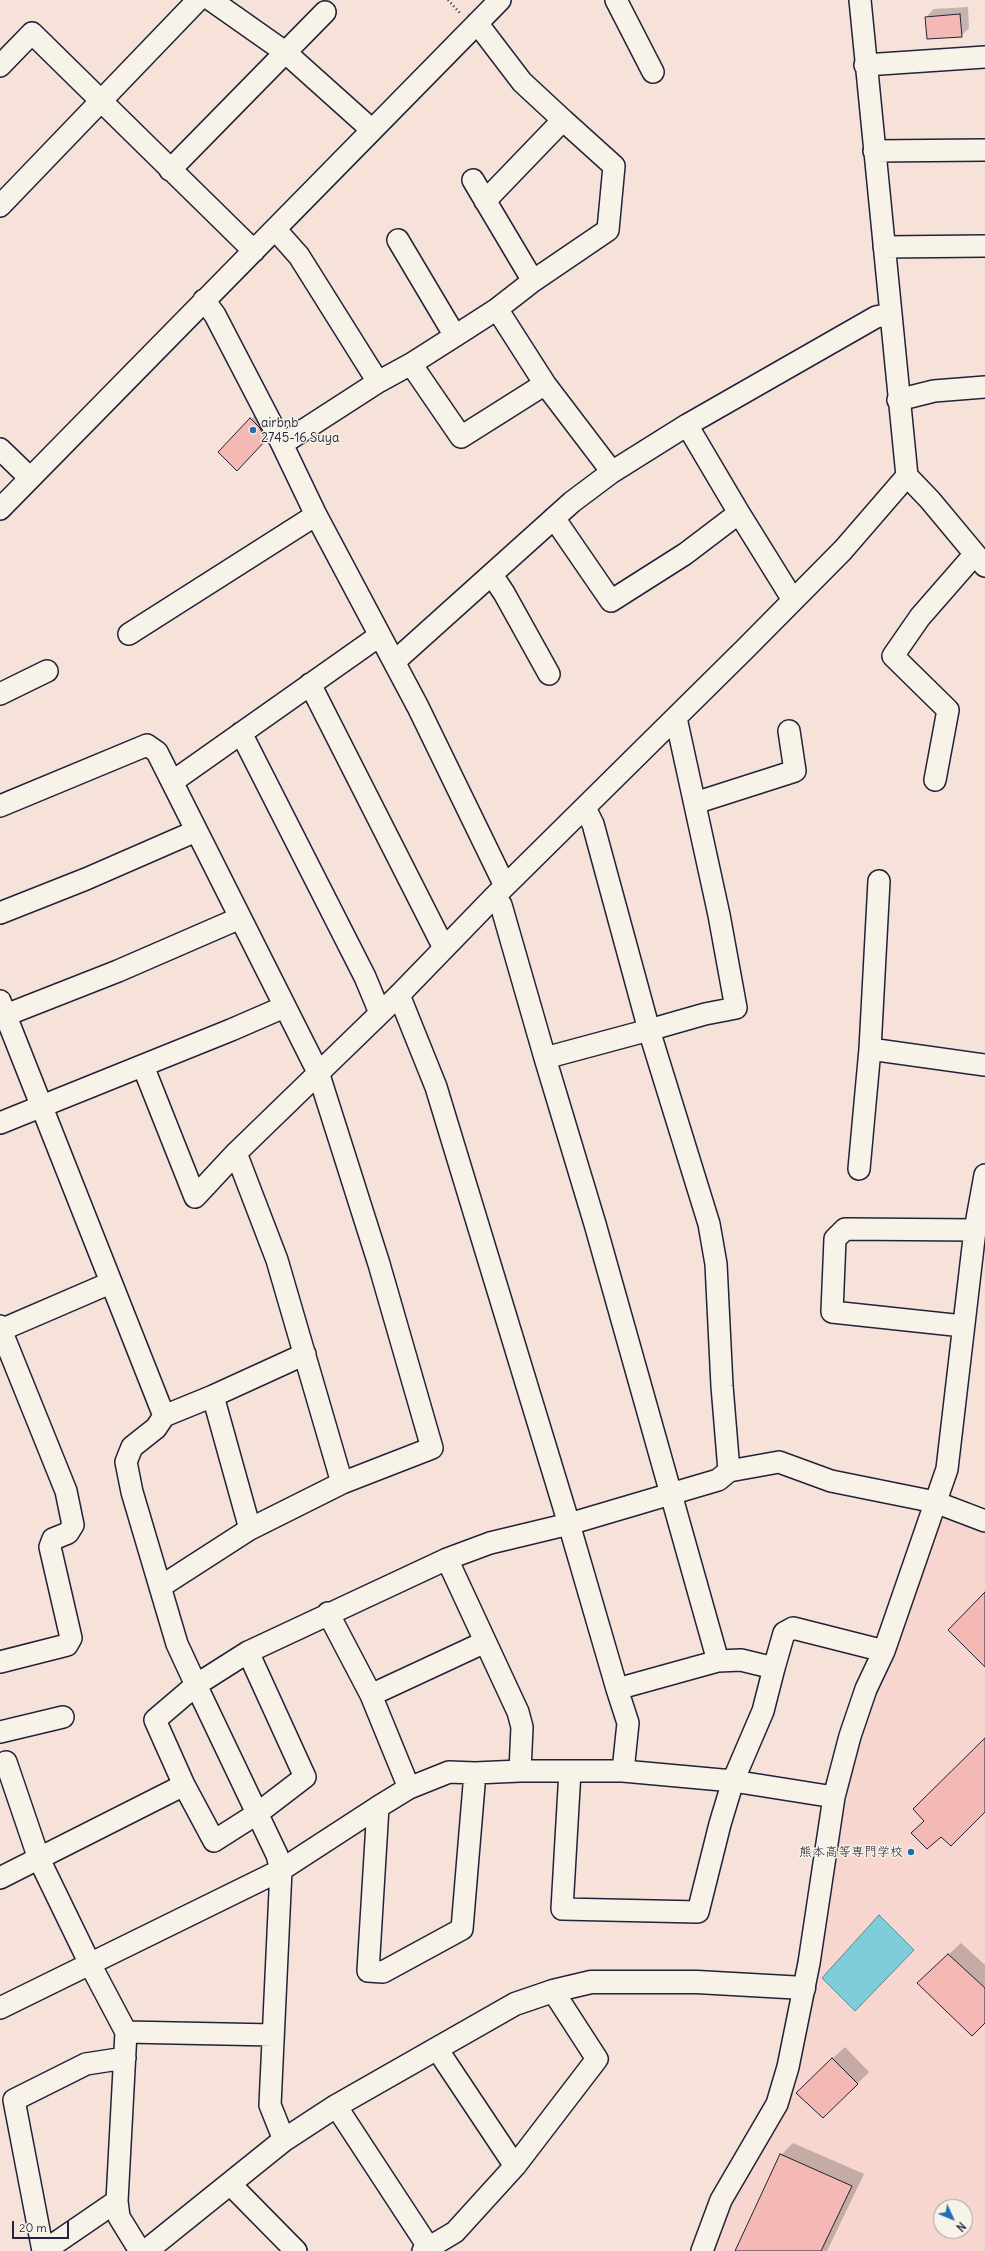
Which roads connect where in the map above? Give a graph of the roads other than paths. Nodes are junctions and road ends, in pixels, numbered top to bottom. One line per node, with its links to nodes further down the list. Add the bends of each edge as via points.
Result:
1 (198, 0): 13 (street)
2 (211, 0): 8 (street)
3 (500, 0): 7 (street)
4 (860, 0): 10 (street)
5 (619, 1): 12 (street)
6 (325, 12): 8 (street)
7 (478, 23): 14 (street, via 522,82); 15 (street)
8 (286, 52): 15 (street); 18 (street)
9 (985, 57): 10 (street)
10 (865, 65): 17 (street)
11 (0, 66): 13 (street, via 32,33)
12 (653, 72)
13 (101, 101): 18 (street); 21 (street)
14 (563, 120): 20 (street); 27 (street, via 614,166 608,230)
15 (372, 130): 22 (street)
16 (985, 150): 17 (street)
17 (874, 151): 25 (street)
18 (170, 170): 26 (street)
19 (472, 180): 20 (street)
20 (485, 201): 27 (street)
21 (0, 206)
22 (275, 230): 26 (street); 33 (street, via 299,256)
23 (398, 240): 31 (street)
24 (985, 246): 25 (street)
25 (884, 247): 30 (street)
26 (254, 251): 28 (street)
27 (533, 281): 29 (street)
28 (204, 300): 38 (street, via 215,315); 42 (street)
29 (497, 309): 31 (street); 34 (street)
30 (890, 314): 36 (street); 37 (street, via 876,317)
31 (455, 336): 32 (street)
32 (411, 364): 33 (street); 34 (street, via 461,436)
33 (378, 382): 38 (street)
34 (545, 384): 40 (street)
35 (985, 387): 36 (street, via 934,391)
36 (898, 400): 41 (street)
37 (687, 425): 40 (street); 44 (street)
38 (282, 444): 45 (street)
39 (0, 449): 42 (street)
40 (612, 472): 46 (street)
41 (907, 476): 47 (street); 49 (street, via 843,550)
42 (30, 478): 43 (street)
43 (0, 509)
44 (739, 513): 46 (street, via 686,554 611,601); 49 (street)
45 (316, 515): 50 (street); 51 (street)
46 (554, 518): 48 (street)
47 (980, 560): 60 (street, via 920,617 893,656 948,710)
48 (492, 575): 52 (street); 54 (street)
49 (793, 600): 57 (street)
50 (129, 634)
51 (379, 636): 52 (street); 55 (street)
52 (394, 662): 67 (street, via 418,708)
53 (47, 670): 56 (street)
54 (549, 674)
55 (310, 684): 59 (street); 70 (street)
56 (0, 694)
57 (676, 718): 62 (street); 64 (street)
58 (790, 731): 62 (street, via 795,771)
59 (241, 733): 61 (street); 74 (street, via 365,976)
60 (935, 780)
61 (172, 782): 63 (street, via 157,752 147,745); 65 (street)
62 (695, 803): 75 (street, via 736,1008)
63 (0, 806)
64 (585, 808): 67 (street); 75 (street, via 593,824)
65 (196, 831): 68 (street); 69 (street)
66 (879, 881): 76 (street)
67 (500, 892): 70 (street); 77 (street, via 501,905)
68 (0, 913)
69 (240, 918): 72 (street); 73 (street, via 118,972)
70 (444, 948): 71 (street)
71 (399, 995): 74 (street); 98 (street, via 436,1087)
72 (284, 1007): 78 (street); 80 (street)
73 (3, 1008): 81 (street)
74 (380, 1013): 80 (street)
75 (649, 1030): 77 (street); 93 (street, via 709,1224 716,1264)
76 (870, 1049): 79 (street); 84 (street)
77 (545, 1058): 95 (street)
78 (143, 1066): 81 (street); 83 (street, via 195,1197)
79 (985, 1066)
80 (318, 1072): 83 (street); 94 (street, via 379,1264 432,1448)
81 (41, 1106): 82 (street); 87 (street)
82 (0, 1123)
83 (236, 1153): 90 (street, via 277,1260)
84 (859, 1169)
85 (985, 1175): 86 (street)
86 (975, 1230): 88 (street); 88 (street, via 845,1229 835,1239 832,1312)
87 (110, 1283): 89 (street); 92 (street)
88 (964, 1326): 96 (street, via 947,1469)
89 (1, 1328): 107 (street, via 66,1491 73,1525 68,1533 52,1540 50,1547 71,1638 67,1645)
90 (305, 1354): 91 (street); 94 (street)
91 (213, 1396): 92 (street); 99 (street)
92 (164, 1416): 101 (street, via 156,1428 132,1447 126,1462 132,1492)
93 (729, 1471): 95 (street, via 718,1480); 96 (street, via 779,1462 831,1481)
94 (342, 1483): 99 (street)
95 (672, 1492): 98 (street); 106 (street)
96 (935, 1502): 97 (street); 104 (street)
97 (985, 1521)
98 (569, 1524): 100 (street, via 490,1543); 110 (street)
99 (250, 1529): 101 (street)
100 (447, 1559): 102 (street); 103 (street)
101 (160, 1587): 109 (street, via 177,1644)
102 (328, 1613): 105 (street); 111 (street)
103 (485, 1642): 111 (street); 118 (street, via 518,1712 522,1727)
104 (884, 1651): 108 (street, via 793,1628 784,1633); 123 (street, via 866,1689)
105 (248, 1652): 109 (street); 125 (street, via 306,1777)
106 (718, 1661): 108 (street, via 741,1660); 110 (street)
107 (0, 1662)
108 (774, 1668): 120 (street, via 763,1711)
109 (196, 1685): 121 (street, via 155,1720); 125 (street)
110 (617, 1688): 117 (street, via 628,1722)
111 (371, 1695): 122 (street)
112 (63, 1718): 113 (street)
113 (0, 1732)
114 (0, 1740): 115 (street)
115 (3, 1763): 126 (street)
116 (570, 1771): 117 (street); 118 (street); 120 (street, via 562,1909 698,1912)
117 (623, 1771): 120 (street)
118 (520, 1772): 119 (street)
119 (475, 1773): 122 (street, via 449,1772); 124 (street, via 462,1929 383,1972 368,1971)
120 (733, 1781): 123 (street)
121 (184, 1785): 125 (street, via 214,1841); 126 (street)
122 (409, 1788): 124 (street)
123 (834, 1797): 130 (street)
124 (378, 1807): 127 (street)
125 (258, 1814): 127 (street, via 278,1855)
126 (39, 1859): 128 (street); 129 (street)
127 (281, 1870): 129 (street); 134 (street)
128 (0, 1878)
129 (90, 1964): 132 (street); 133 (street)
130 (804, 1988): 131 (street, via 698,1982 591,1982); 147 (street, via 788,2067 776,2104 721,2200)
131 (553, 1991): 135 (street, via 516,2004); 139 (street, via 597,2059)
132 (0, 2008)
133 (126, 2032): 134 (street); 136 (street)
134 (272, 2035): 138 (street, via 270,2105)
135 (437, 2049): 137 (street); 139 (street)
136 (124, 2058): 141 (street); 143 (street, via 86,2064 14,2100)
137 (336, 2106): 138 (street); 142 (street)
138 (284, 2140): 140 (street)
139 (514, 2166): 142 (street, via 455,2232)
140 (230, 2184): 145 (street); 146 (street)
141 (117, 2201): 143 (street); 144 (street, via 119,2217)
142 (426, 2249)
143 (43, 2251)
144 (140, 2251)
145 (146, 2251)
146 (296, 2251)
147 (702, 2251)

